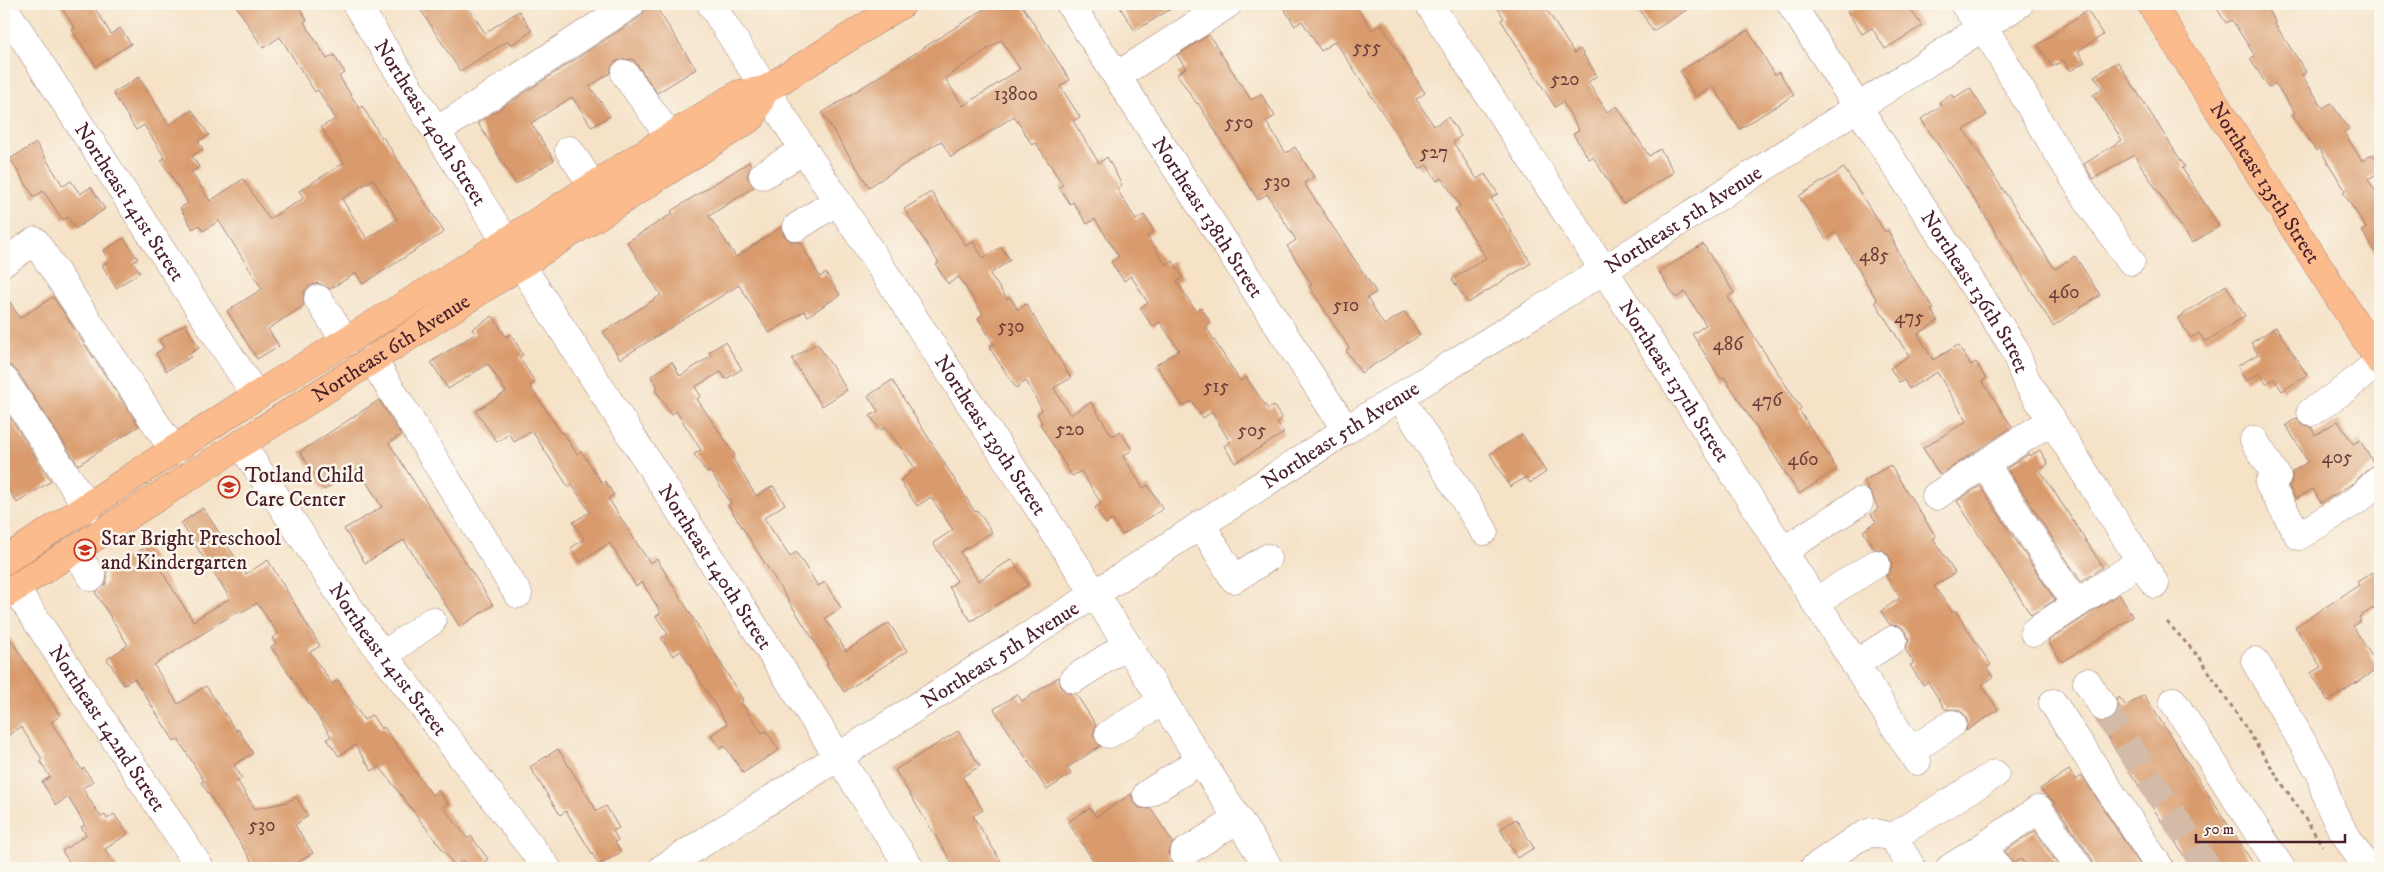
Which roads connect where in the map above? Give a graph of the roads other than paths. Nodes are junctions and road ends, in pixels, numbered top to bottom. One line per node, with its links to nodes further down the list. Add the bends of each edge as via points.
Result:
1 (356, 4): 18 (street, Northeast 140th Street)
2 (631, 4): 18 (street)
3 (711, 4): 16 (street, Northeast 139th Street)
4 (902, 4): 16 (main road, Northeast 6th Avenue)
5 (1070, 4): 15 (street, Northeast 138th Street)
6 (1228, 4): 15 (street)
7 (1429, 4): 30 (street, Northeast 137th Street)
8 (1791, 4): 17 (street, Northeast 136th Street)
9 (1964, 4): 13 (street)
10 (2019, 4): 13 (street, Northeast 5th Avenue)
11 (2151, 4): 34 (main road, Northeast 135th Street)
12 (4, 8): 36 (street, Northeast 141st Street)
13 (1981, 28): 17 (street, Northeast 5th Avenue); 27 (street, via 1994,44 2092,206)
14 (625, 74): 19 (street)
15 (1117, 76): 40 (street, Northeast 138th Street)
16 (765, 90): 19 (main road, Northeast 6th Avenue, via 739,94); 21 (street, Northeast 139th Street); 29 (main road, Northeast 6th Avenue, via 752,117)
17 (1856, 106): 30 (street, Northeast 5th Avenue); 39 (street, Northeast 136th Street, via 2014,348 2026,380)
18 (437, 131): 26 (street, Northeast 140th Street)
19 (670, 137): 23 (main road, Northeast 6th Avenue)
20 (569, 150): 23 (street)
21 (804, 150): 22 (street); 24 (street, Northeast 139th Street)
22 (763, 175)
23 (593, 186): 26 (main road, Northeast 6th Avenue)
24 (837, 201): 25 (street); 61 (street, Northeast 139th Street)
25 (797, 226)
26 (495, 248): 32 (main road, Northeast 6th Avenue); 42 (main road, via 458,287 268,409 243,434)
27 (2131, 261)
28 (4, 262): 43 (street, via 36,241)
29 (521, 265): 33 (main road, Northeast 6th Avenue); 79 (street, Northeast 140th Street)
30 (1604, 270): 37 (street, Northeast 5th Avenue); 52 (street, Northeast 137th Street)
31 (318, 299): 32 (street)
32 (346, 342): 36 (main road, Northeast 6th Avenue)
33 (372, 359): 42 (main road, Northeast 6th Avenue); 60 (street)
34 (2380, 361): 38 (street)
35 (4, 380): 48 (street)
36 (256, 396): 43 (main road, Northeast 6th Avenue)
37 (1400, 397): 40 (street, Northeast 5th Avenue); 50 (street)
38 (2311, 412)
39 (2052, 420): 44 (street); 55 (street, Northeast 136th Street)
40 (1346, 430): 49 (street, Northeast 5th Avenue)
41 (2254, 440): 45 (street, via 2277,477 2269,484 2300,536 2360,498)
42 (241, 444): 51 (main road, Northeast 6th Avenue); 68 (street, Northeast 141st Street, via 364,630)
43 (174, 451): 48 (main road, Northeast 6th Avenue)
44 (1985, 464): 46 (street); 63 (street)
45 (2380, 478)
46 (1936, 496)
47 (1859, 502): 52 (street)
48 (88, 508): 54 (main road, Northeast 6th Avenue)
49 (1201, 524): 53 (street, via 1234,579); 61 (street, Northeast 5th Avenue)
50 (1484, 531)
51 (74, 550): 57 (street); 59 (main road, Northeast 6th Avenue)
52 (1783, 551): 62 (street, Northeast 137th Street)
53 (1267, 558)
54 (4, 561)
55 (2140, 561): 58 (street, Northeast 136th Street); 63 (street)
56 (1876, 564): 62 (street)
57 (92, 577)
58 (2155, 584)
59 (10, 591): 88 (street, Northeast 142nd Street)
60 (518, 594)
61 (1095, 594): 67 (street, Northeast 139th Street); 79 (street, Northeast 5th Avenue)
62 (1816, 602): 70 (street, Northeast 137th Street)
63 (2076, 604): 65 (street)
64 (432, 621): 68 (street)
65 (2034, 632)
66 (1893, 640): 70 (street)
67 (1127, 645): 71 (street); 73 (street, Northeast 139th Street)
68 (384, 655): 89 (street, Northeast 141st Street)
69 (2255, 661): 87 (street, via 2321,774 2324,794 2340,828)
70 (1855, 664): 77 (street, Northeast 137th Street, via 1914,756)
71 (1074, 679)
72 (2087, 682): 76 (street)
73 (1163, 700): 78 (street); 80 (street, Northeast 139th Street)
74 (2173, 701): 98 (street)
75 (2053, 703): 97 (street)
76 (2104, 707)
77 (1952, 724)
78 (1109, 734)
79 (837, 758): 90 (street, Northeast 5th Avenue); 91 (street, Northeast 140th Street)
80 (1201, 760): 82 (street); 83 (street, Northeast 139th Street)
81 (1995, 774): 84 (street)
82 (1148, 794)
83 (1238, 819): 85 (street); 92 (street, Northeast 139th Street)
84 (1893, 837): 93 (street, via 1872,832); 94 (street)
85 (1184, 853)
86 (1991, 857): 95 (street); 96 (street, via 2039,809)
87 (2371, 861)
88 (200, 868)
89 (547, 868)
90 (663, 868)
91 (910, 868)
92 (1269, 868)
93 (1814, 868)
94 (1912, 868)
95 (1950, 868)
96 (2079, 868)
97 (2160, 868)
98 (2281, 868)

